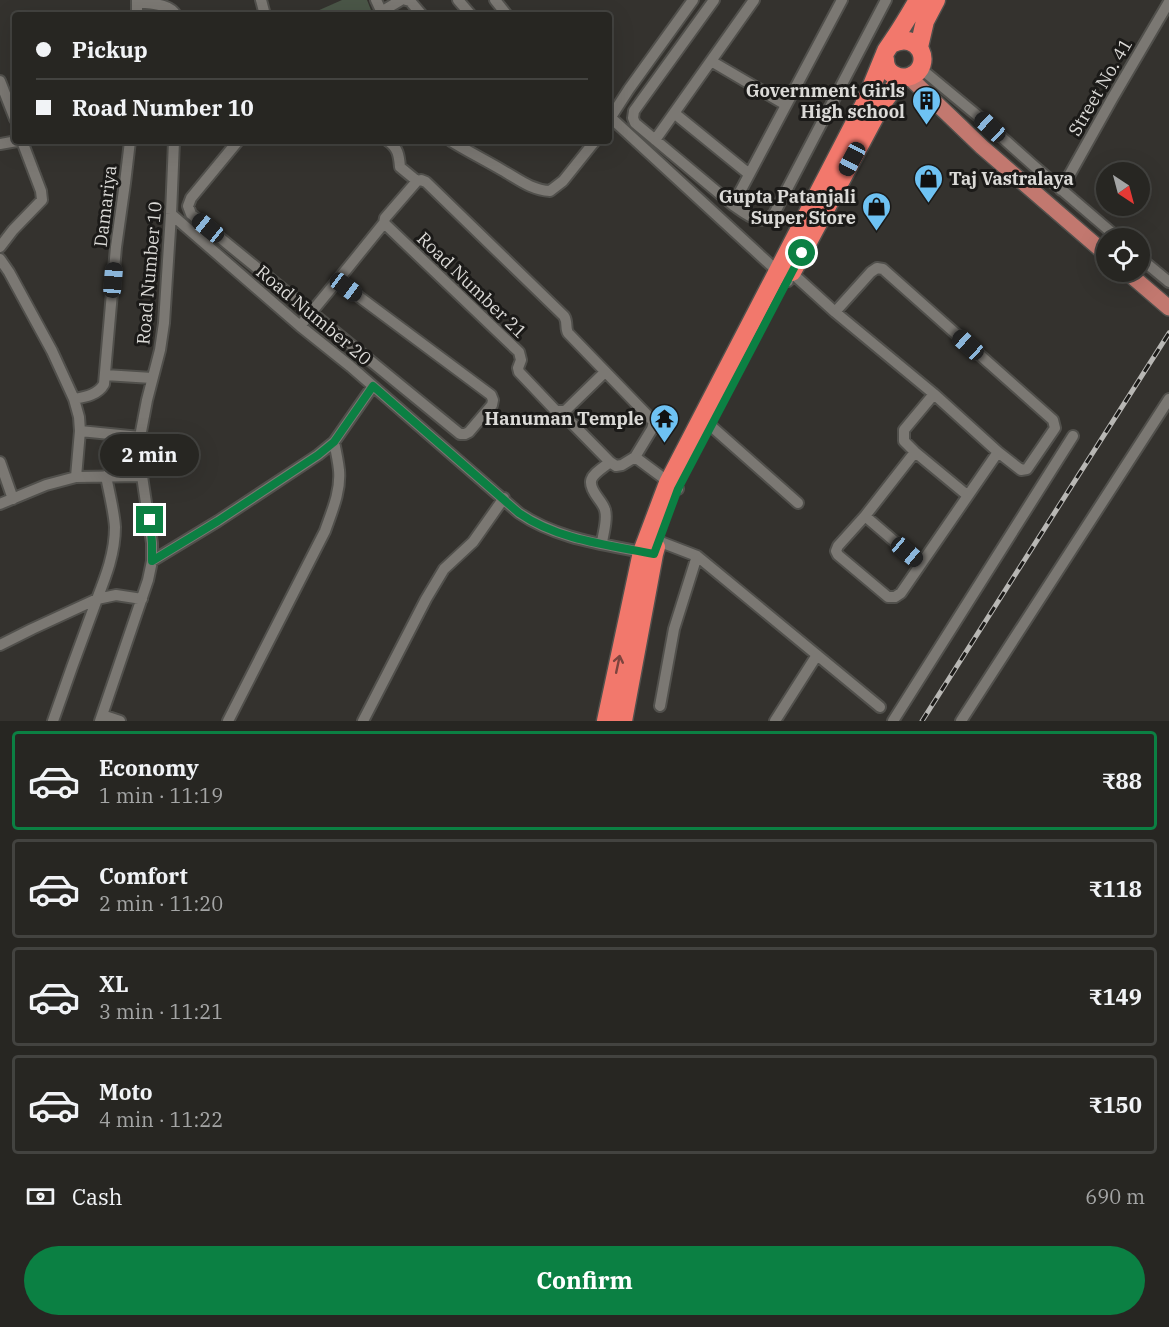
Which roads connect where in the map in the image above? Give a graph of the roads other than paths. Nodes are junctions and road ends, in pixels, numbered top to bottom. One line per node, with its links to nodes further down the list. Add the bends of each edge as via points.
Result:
1 (401, 0): 15 (street)
2 (406, 0): 16 (street)
3 (458, 0): 17 (street)
4 (495, 0): 18 (street)
5 (693, 0): 27 (street)
6 (714, 0): 29 (street, via 634,111 634,123)
7 (754, 0): 21 (street)
8 (842, 0): 24 (street)
9 (886, 0): 40 (street, via 774,214 770,219 760,220)
10 (918, 0): 20 (highway)
11 (936, 0): 19 (highway, via 925,21)
12 (137, 1): 14 (street)
13 (1169, 2): 39 (street, Street No. 41)
14 (175, 12)
15 (385, 12)
16 (419, 12)
17 (468, 12)
18 (505, 12)
19 (919, 47): 20 (highway, via 906,39 898,40); 22 (highway, via 922,61)
20 (888, 50): 22 (highway, via 888,70 894,75); 49 (highway)
21 (711, 61): 24 (street); 26 (street)
22 (910, 74): 39 (street, via 970,108); 44 (main road, via 982,147); 49 (highway, via 881,105)
23 (0, 81): 25 (street)
24 (786, 105): 37 (street)
25 (12, 111)
26 (674, 113): 29 (street); 37 (street)
27 (612, 115)
28 (612, 120): 49 (street)
29 (655, 140): 40 (street)
30 (23, 144): 45 (street, via 42,200)
31 (130, 144): 57 (street, Damariya)
32 (174, 144): 41 (street, Road Number 10)
33 (236, 144): 53 (street, via 191,198 191,214)
34 (392, 144): 38 (street, via 400,167)
35 (455, 144): 36 (street, via 525,185 550,191)
36 (593, 144)
37 (749, 174): 40 (street)
38 (417, 181): 42 (street); 56 (street, via 426,182 564,316 568,333)
39 (1062, 190): 43 (street)
40 (733, 205)
41 (171, 214): 55 (street, Road Number 20); 58 (street, Road Number 10, via 164,323)
42 (385, 220): 48 (street); 63 (street, Road Number 21, via 519,352 519,372)
43 (1106, 228)
44 (1096, 245)
45 (0, 247)
46 (0, 260): 61 (street, via 52,351)
47 (1150, 266): 51 (street)
48 (342, 275): 53 (street); 53 (street, via 346,287 491,395 492,405 470,432 460,434)
49 (786, 275): 54 (street); 64 (highway); 77 (highway)
50 (1139, 282): 52 (main road)
51 (1169, 282)
52 (1169, 308)
53 (311, 312): 55 (street)
54 (835, 312): 60 (street); 70 (street, via 871,272 883,269 1053,420 1055,428 1027,470 1021,470)
55 (300, 326): 59 (street, Road Number 20)
56 (605, 372): 63 (street); 71 (street, via 654,422)
57 (105, 375): 58 (street); 61 (street, via 102,388 96,393)
58 (152, 378): 67 (street, Road Number 10)
59 (373, 386): 68 (street); 80 (street, Road Number 20)
60 (934, 394): 69 (street, via 904,430 904,441); 70 (street)
61 (74, 399): 65 (street)
62 (1169, 399): 104 (street)
63 (561, 412): 73 (street, Road Number 21)
64 (711, 426): 77 (highway); 81 (street)
65 (80, 431): 67 (street); 76 (street)
66 (1073, 436): 103 (street)
67 (140, 437): 75 (street, Road Number 10)
68 (334, 442): 87 (street); 98 (street, via 339,487 334,508)
69 (915, 452): 78 (street); 83 (street)
70 (998, 452): 78 (street)
71 (634, 457): 73 (street, via 622,465); 77 (street)
72 (0, 462): 79 (street)
73 (610, 462): 84 (street, via 594,474 590,485 605,507)
74 (106, 476): 75 (street); 76 (street); 89 (street, via 115,525 113,551)
75 (142, 476): 87 (street, Road Number 10)
76 (76, 477): 79 (street)
77 (673, 486): 85 (highway)
78 (968, 495): 88 (street)
79 (13, 498): 82 (street)
80 (504, 498): 84 (street, Road Number 20, via 519,513 549,530); 99 (street, via 473,542 444,568)
81 (798, 503)
82 (0, 504)
83 (865, 516): 88 (street); 88 (street, via 838,546 838,555 888,597 902,593)
84 (602, 543): 85 (street, Road Number 20)
85 (651, 549): 86 (street, Road Number 20); 100 (highway, one-way to 85); 101 (highway)
86 (697, 556): 92 (street, Road Number 20); 93 (street, via 674,629)
87 (152, 561): 90 (street, Road Number 10)
88 (921, 564)
89 (97, 599): 90 (street, via 116,595); 91 (street); 96 (street)
90 (142, 599): 95 (street, Road Number 10)
91 (0, 645)
92 (817, 655): 94 (street, Road Number 20); 102 (street)
93 (660, 706)
94 (880, 707)
95 (101, 718): 97 (street)
96 (53, 721)
97 (120, 721)
98 (228, 721)
99 (363, 721)
100 (606, 721)
101 (623, 721)
102 (775, 721)
103 (893, 721)
104 (961, 721)

